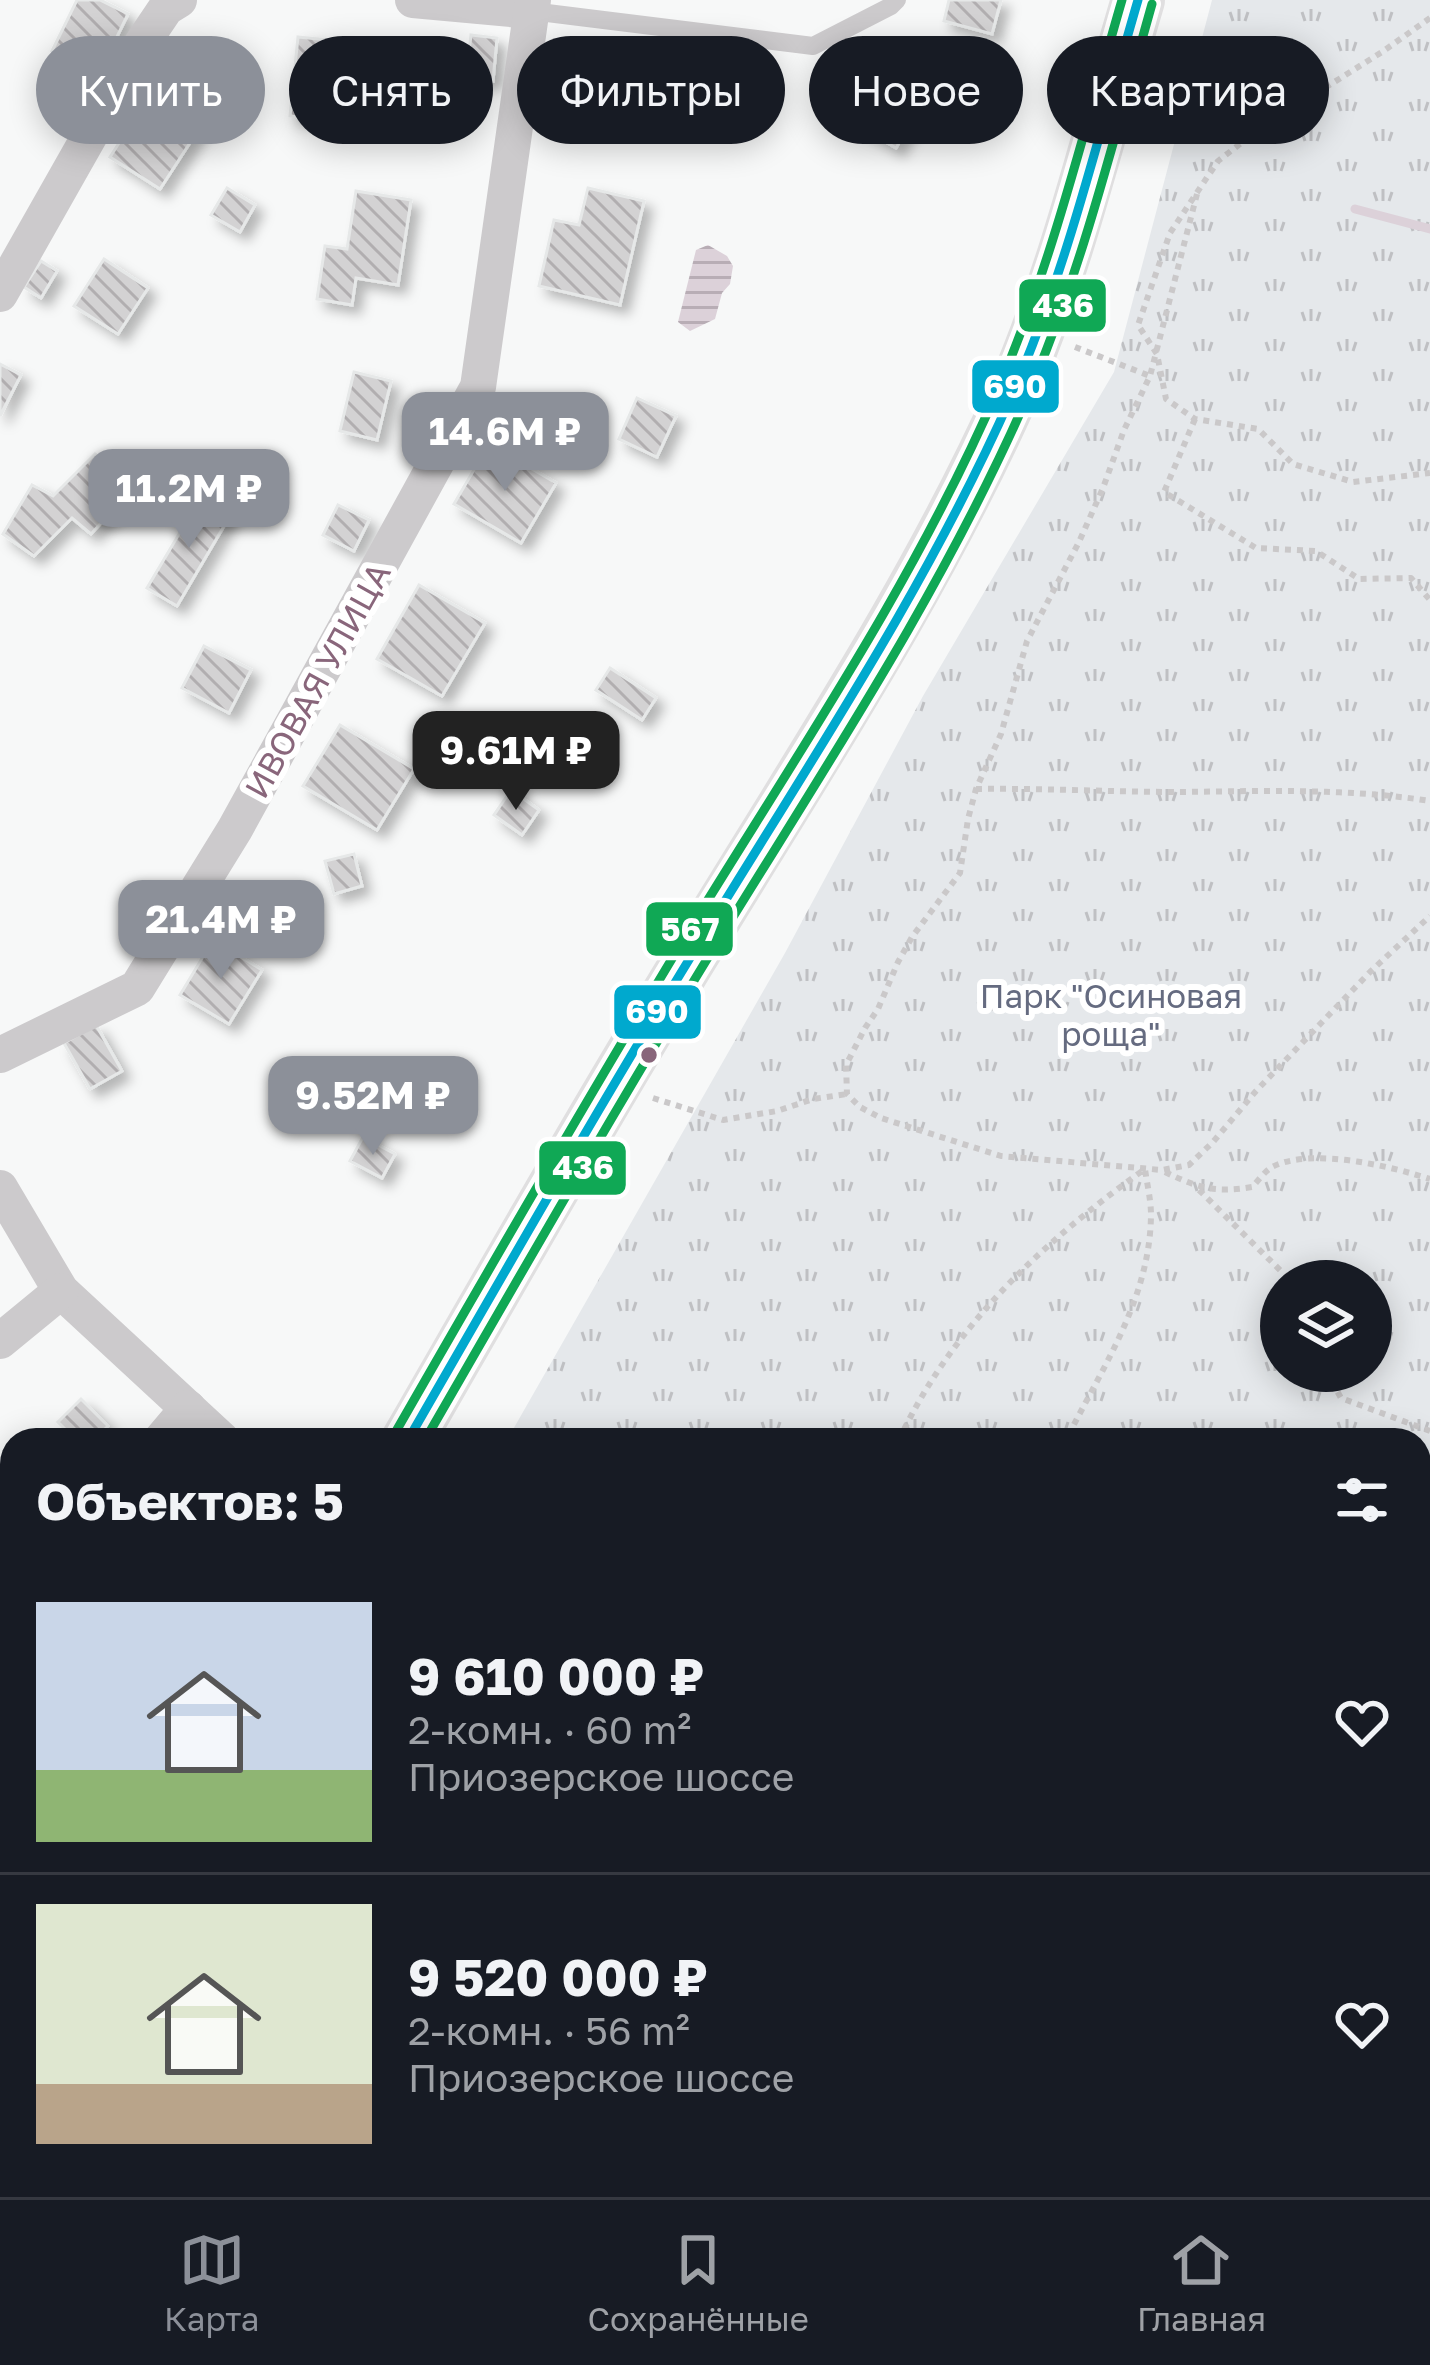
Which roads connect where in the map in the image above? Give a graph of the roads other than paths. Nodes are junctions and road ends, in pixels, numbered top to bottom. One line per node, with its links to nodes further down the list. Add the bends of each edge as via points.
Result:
1 (179, 0): 6 (street, via 141,45)
2 (413, 0): 5 (street)
3 (897, 0): 5 (lane, via 813,46)
4 (1138, 0): 14 (main road, via 1037,330 932,556)
5 (532, 6): 7 (street, ИВОВАЯ УЛИЦА, via 478,387 235,830 136,988)
6 (0, 294)
7 (0, 1055)
8 (0, 1188): 9 (street)
9 (61, 1291): 10 (street); 11 (street)
10 (0, 1341)
11 (188, 1408): 12 (street); 13 (street)
12 (171, 1428)
13 (209, 1428)
14 (415, 1428)

